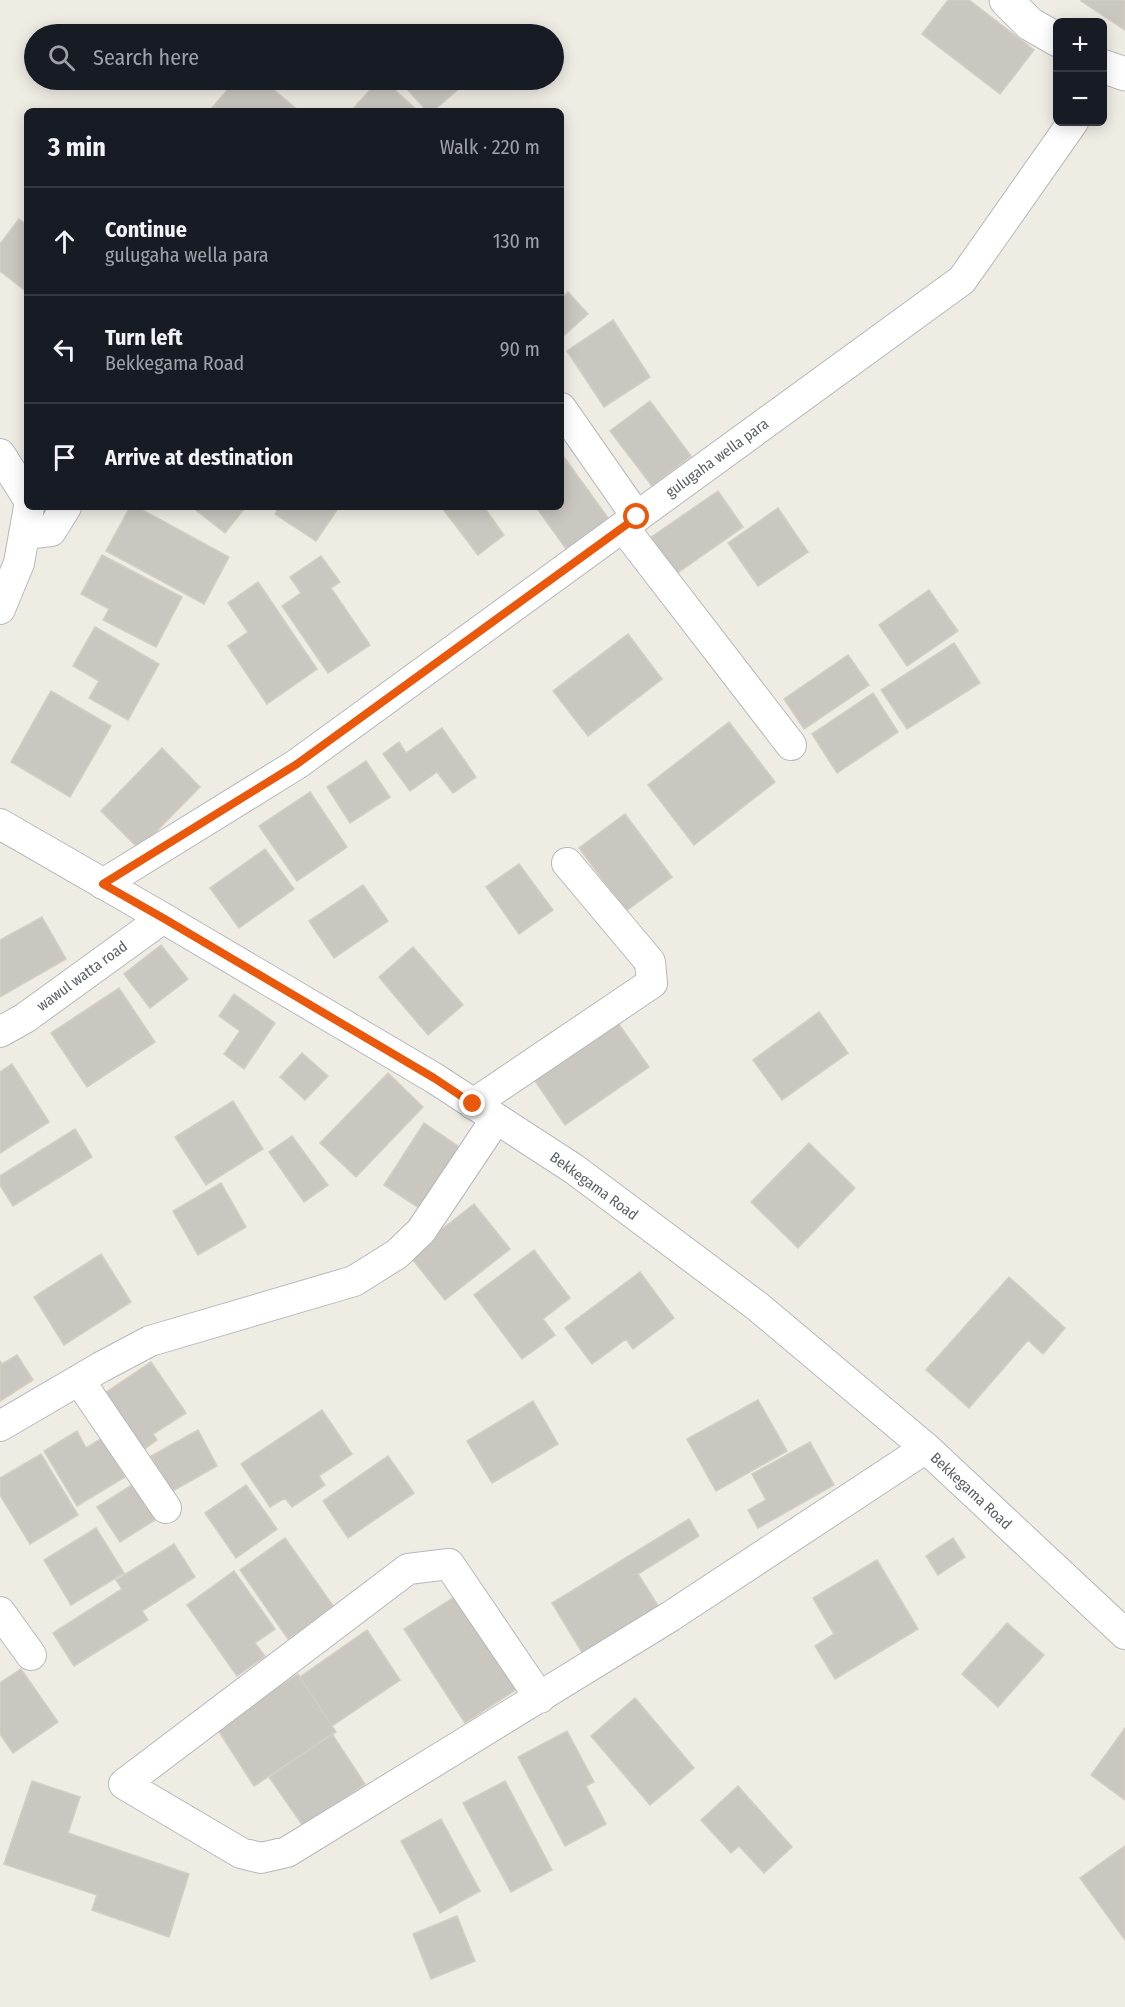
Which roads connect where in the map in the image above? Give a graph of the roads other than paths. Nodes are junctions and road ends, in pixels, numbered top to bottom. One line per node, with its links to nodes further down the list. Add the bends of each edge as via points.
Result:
1 (1006, 0): 2 (street, via 1030,24)
2 (1053, 37)
3 (1070, 126): 9 (street, gulugaha wella para, via 962,280)
4 (564, 413): 9 (street)
5 (0, 454): 6 (street)
6 (24, 492)
7 (64, 510): 8 (street, via 51,531)
8 (27, 520): 10 (street, via 19,563)
9 (630, 522): 11 (street); 14 (street, gulugaha wella para, via 297,764)
10 (0, 609)
11 (791, 745)
12 (0, 824): 14 (street, Bekkegama Road)
13 (567, 863): 17 (street, via 650,962 651,983)
14 (103, 884): 15 (street, Bekkegama Road)
15 (163, 918): 16 (street, wawul watta road); 17 (street, Bekkegama Road)
16 (0, 1032)
17 (484, 1111): 18 (street, via 421,1231 397,1254 354,1281 150,1341); 20 (street, Bekkegama Road, via 574,1169 757,1306)
18 (79, 1380): 19 (street); 21 (street)
19 (0, 1426)
20 (926, 1448): 23 (street, Bekkegama Road); 25 (street)
21 (166, 1508)
22 (0, 1612): 24 (street)
23 (1125, 1634)
24 (31, 1655)
25 (540, 1698): 25 (street, via 287,1852 261,1858 241,1853 124,1784 408,1569 449,1564)

